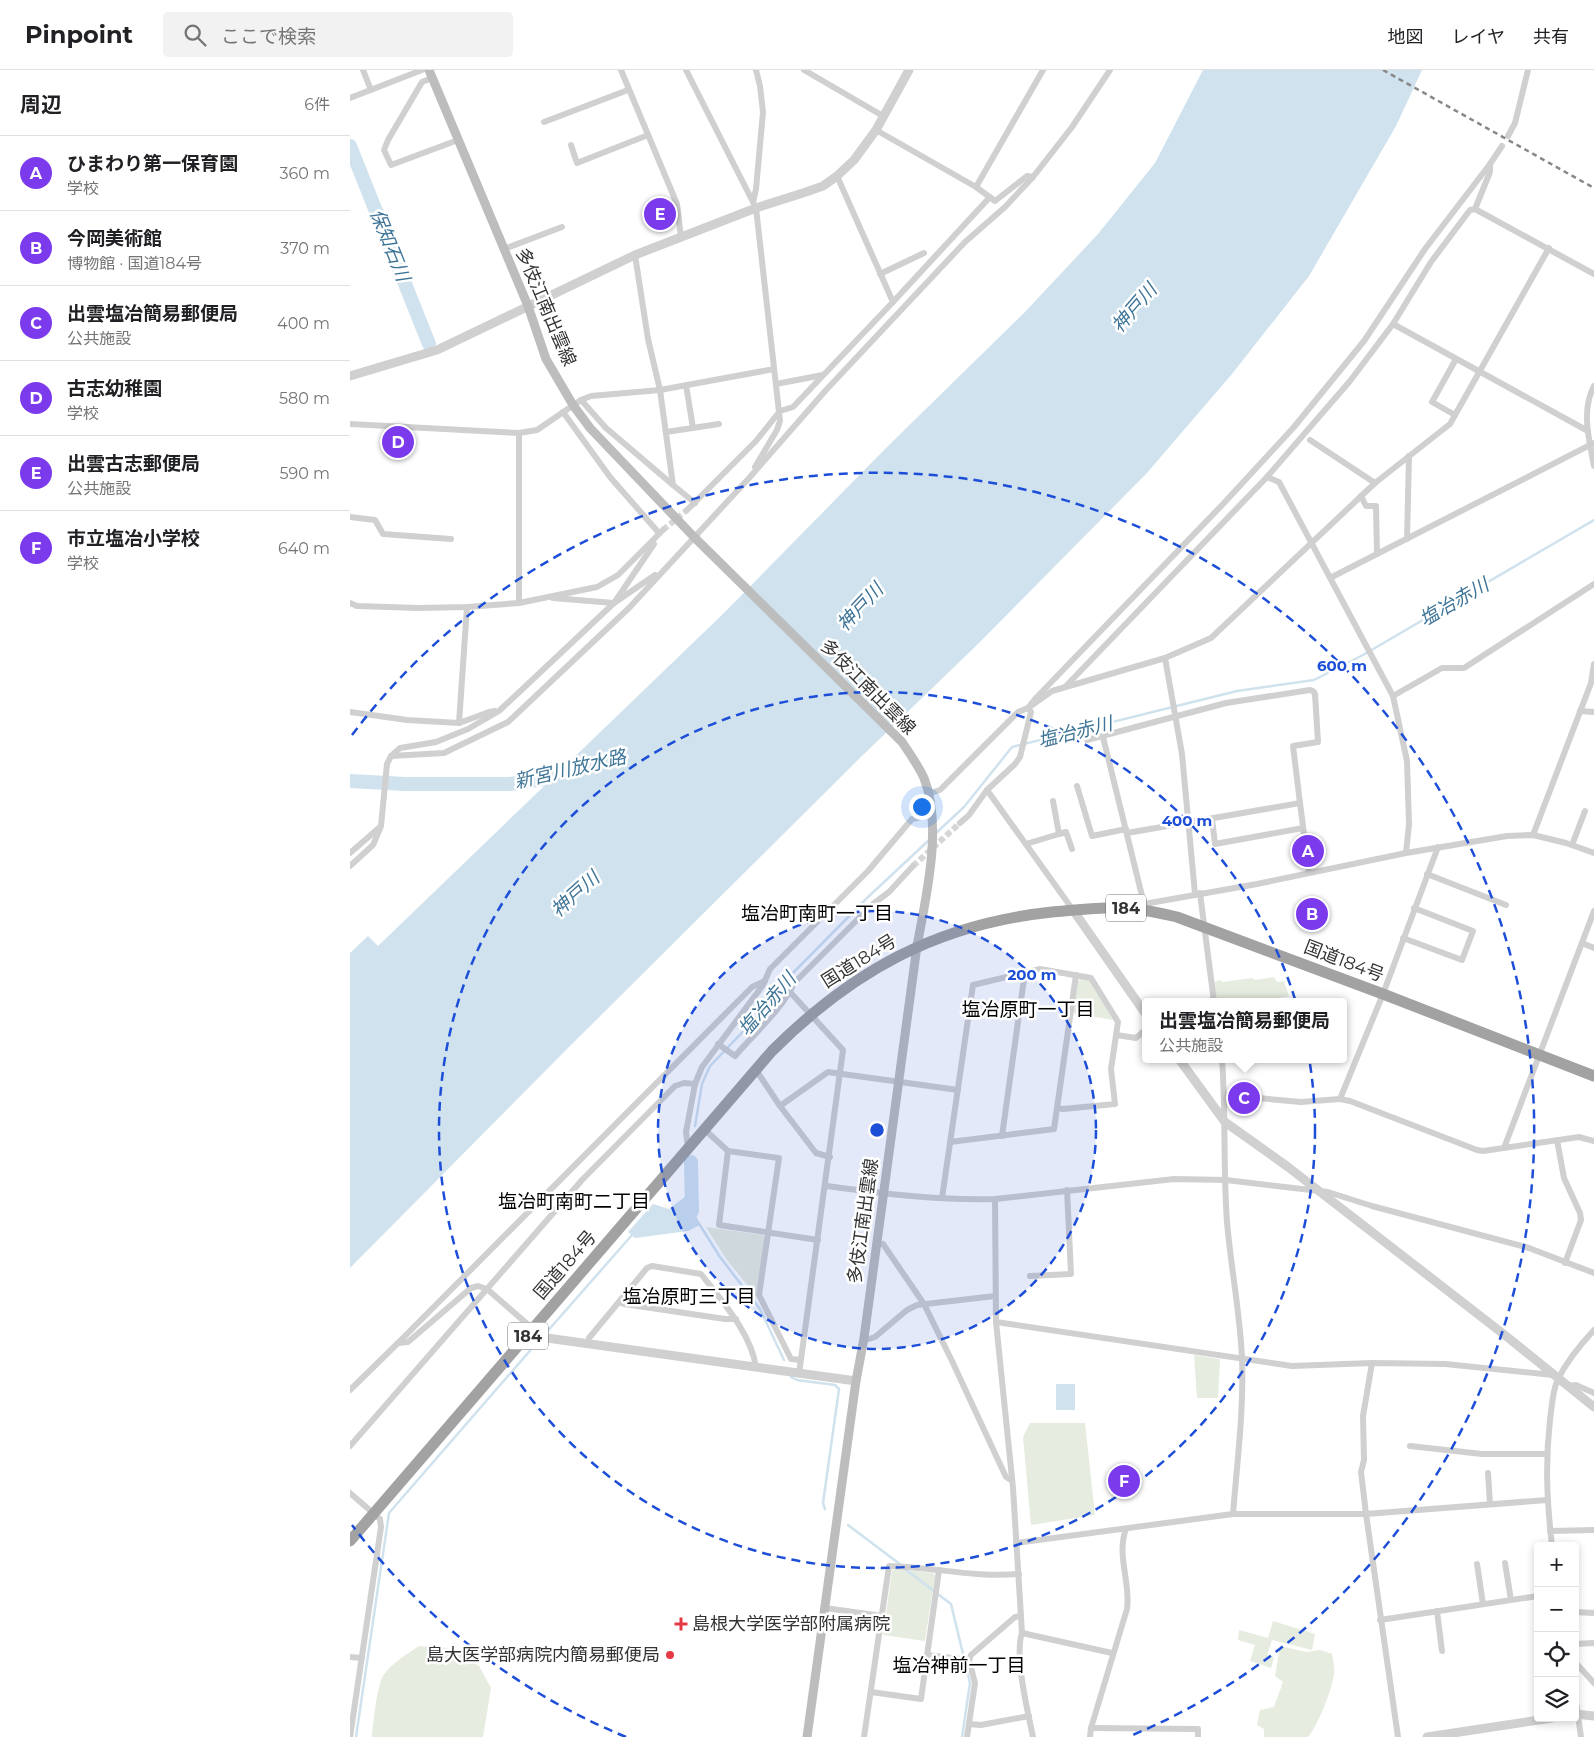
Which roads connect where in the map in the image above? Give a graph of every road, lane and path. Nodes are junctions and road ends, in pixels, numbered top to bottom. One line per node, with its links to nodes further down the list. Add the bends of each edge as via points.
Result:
1 (363, 70): 12 (street)
2 (422, 70): 12 (street)
3 (620, 70): 13 (street)
4 (686, 70): 28 (street)
5 (756, 70): 28 (street, via 763,112)
6 (804, 70): 15 (street)
7 (909, 70): 15 (street)
8 (1043, 70): 26 (street)
9 (1109, 70): 25 (street)
10 (1528, 70): 19 (street)
11 (431, 74): 20 (main road, 多伎江南出雲線); 20 (street, via 422,82 384,150 391,165)
12 (371, 90): 14 (street)
13 (628, 90): 16 (street); 18 (street)
14 (350, 98)
15 (883, 116): 17 (street)
16 (544, 122)
17 (876, 130): 24 (street, via 854,160); 26 (street)
18 (648, 136): 21 (street, via 577,163); 31 (street, via 677,204)
19 (1508, 136)
20 (458, 140): 33 (main road, 多伎江南出雲線)
21 (571, 145)
22 (1502, 146): 23 (street)
23 (1490, 164): 29 (street, via 1490,172); 90 (street, via 1425,249 1364,341 1294,427)
24 (837, 176): 28 (street, via 803,194); 36 (street)
25 (1033, 177): 27 (street, via 1027,176 995,201); 64 (street, via 965,242 826,390)
26 (976, 187): 27 (street)
27 (990, 197): 38 (street)
28 (754, 205): 31 (street); 42 (street)
29 (1475, 209): 32 (street); 40 (street, via 1470,210 1431,262)
30 (562, 227): 33 (street)
31 (681, 238): 35 (street)
32 (1549, 248): 37 (street); 43 (street)
33 (504, 249): 39 (main road, 多伎江南出雲線)
34 (924, 253): 36 (street)
35 (635, 256): 39 (street); 49 (street)
36 (880, 274): 38 (street)
37 (1594, 274)
38 (893, 302): 44 (street)
39 (528, 306): 45 (street, via 437,350); 50 (main road, 多伎江南出雲線, via 546,359)
40 (1393, 324): 41 (street); 65 (street, via 1350,381)
41 (1456, 358): 43 (street); 53 (street, via 1432,402)
42 (774, 369): 46 (street); 47 (street)
43 (1480, 372): 53 (street); 57 (street)
44 (824, 375): 46 (street); 51 (street, via 793,407)
45 (350, 376)
46 (776, 384): 51 (street)
47 (686, 385): 49 (street); 56 (street)
48 (1594, 386): 57 (street, via 1586,414)
49 (660, 390): 50 (street, via 591,396); 58 (street)
50 (577, 402): 52 (street); 67 (street); 73 (main road, 多伎江南出雲線, via 590,428)
51 (780, 411): 64 (street, via 777,430); 69 (street, via 756,441)
52 (563, 412): 59 (street, via 537,430); 72 (street, via 610,477)
53 (1456, 415): 62 (street, via 1450,424)
54 (350, 424): 59 (street)
55 (719, 424): 56 (street)
56 (693, 428): 58 (street)
57 (1588, 431): 61 (street)
58 (666, 432): 67 (street)
59 (519, 433): 83 (street)
60 (1310, 440): 66 (street)
61 (1592, 444): 63 (street); 74 (street)
62 (1409, 456): 66 (street); 74 (street)
63 (1594, 466)
64 (750, 477): 73 (street)
65 (1267, 477): 76 (street, via 1279,482); 88 (street)
66 (1375, 483): 68 (street)
67 (673, 485): 69 (street)
68 (1361, 496): 76 (street); 77 (street, via 1366,506 1376,506)
69 (696, 503): 70 (street)
70 (688, 510)
71 (350, 517): 75 (street, via 375,520 383,534)
72 (659, 534): 81 (street, via 618,575 597,587); 84 (street, via 663,530)
73 (694, 536): 78 (street); 102 (main road, 多伎江南出雲線, via 902,742 918,766)
74 (1407, 538): 77 (street)
75 (450, 539)
76 (1311, 544): 79 (street); 86 (street, via 1211,638)
77 (1377, 554): 79 (street)
78 (665, 569): 84 (street); 99 (street, via 629,608 508,722 444,753)
79 (1330, 578): 89 (street)
80 (1594, 584): 89 (street, via 1464,668 1442,668)
81 (544, 597): 83 (street); 84 (street)
82 (350, 603): 85 (street, via 357,606)
83 (519, 603): 85 (street)
84 (614, 603): 91 (street)
85 (467, 607): 96 (street)
86 (1164, 658): 88 (street); 95 (street)
87 (1594, 664): 92 (street, via 1591,683)
88 (1066, 687): 90 (street, via 1052,691)
89 (1393, 696): 120 (street, via 1407,761 1409,824)
90 (1028, 708): 101 (street, via 1030,712 1020,757); 102 (street, via 1018,712 940,790)
91 (499, 711): 96 (street); 99 (street, via 468,729 436,742 400,748)
92 (1580, 711): 94 (street); 114 (street)
93 (350, 712): 96 (street)
94 (1594, 712)
95 (1175, 716): 97 (street); 104 (street, via 1226,703 1313,691 1318,742 1294,746); 108 (street)
96 (459, 724)
97 (1103, 736): 98 (street); 112 (street)
98 (1086, 740)
99 (392, 756): 110 (street, via 387,764)
100 (1077, 786): 112 (street, via 1092,836)
101 (987, 790): 109 (street); 115 (street)
102 (928, 794): 106 (main road, 多伎江南出雲線)
103 (1053, 801): 113 (street)
104 (1300, 803): 107 (street); 111 (street)
105 (1585, 811): 116 (street)
106 (931, 815): 135 (main road, 多伎江南出雲線, via 928,883); 139 (street, via 912,820 868,871 770,969)
107 (1212, 819): 108 (street); 111 (street, via 1215,844)
108 (1189, 822): 112 (street); 126 (street)
109 (960, 823)
110 (380, 826): 119 (street); 122 (street, via 373,844)
111 (1303, 828): 124 (street)
112 (1127, 831): 128 (street)
113 (1059, 834): 115 (street); 118 (street, via 1066,832)
114 (1533, 835): 116 (street); 117 (street)
115 (1026, 844): 130 (street)
116 (1572, 846): 121 (street)
117 (1438, 847): 120 (street); 125 (street)
118 (1072, 849)
119 (350, 852)
120 (1406, 853): 124 (street)
121 (1594, 854)
122 (350, 866)
123 (912, 866): 140 (street, via 794,983)
124 (1310, 873): 126 (street)
125 (1427, 874): 127 (street); 129 (street)
126 (1197, 894): 128 (street); 132 (street)
127 (1506, 905)
128 (1144, 907): 130 (highway, 国道184号 / 184); 132 (highway, 国道184号 / 184)
129 (1414, 908): 133 (street); 133 (street, via 1473,931 1462,960)
130 (1074, 910): 135 (highway, 国道184号 / 184, via 983,923); 143 (street)
131 (1594, 911): 134 (street)
132 (1203, 926): 141 (highway, 国道184号 / 184); 142 (street)
133 (1403, 938): 141 (street)
134 (1582, 943): 136 (street); 148 (street)
135 (917, 946): 144 (highway, 国道184号 / 184, via 858,980); 154 (main road, 多伎江南出雲線)
136 (1594, 948)
137 (1024, 973): 138 (street, via 1040,969); 156 (street, via 973,985); 163 (street)
138 (1076, 975): 146 (street, via 1091,978 1118,1022); 160 (street)
139 (765, 981): 147 (street); 193 (street, via 752,987)
140 (790, 992): 144 (street); 147 (street, via 735,1056)
141 (1382, 994): 148 (highway, 国道184号 / 184); 158 (street)
142 (1213, 998)
143 (1142, 1009)
144 (811, 1014): 151 (highway, 国道184号 / 184); 152 (street, via 843,1050)
145 (1142, 1033): 146 (street, via 1136,1038)
146 (1116, 1035): 160 (street, via 1111,1069 1115,1104)
147 (721, 1046): 155 (street, via 702,1066)
148 (1539, 1055): 153 (highway, 国道184号 / 184); 167 (street)
149 (1182, 1063): 161 (street)
150 (1222, 1063): 157 (street)
151 (756, 1070): 159 (street); 162 (highway, 国道184号 / 184)
152 (841, 1074): 154 (street); 159 (street, via 823,1074); 170 (street)
153 (1594, 1076)
154 (898, 1082): 156 (street); 175 (main road, 多伎江南出雲線)
155 (695, 1084): 168 (street, via 686,1132); 184 (street, via 684,1083 668,1092 582,1180)
156 (958, 1090): 166 (street)
157 (1225, 1095): 158 (street, via 1301,1102); 161 (street)
158 (1340, 1099): 167 (street, via 1477,1150)
159 (780, 1106): 170 (street, via 816,1153)
160 (1057, 1108): 163 (street, via 1054,1129)
161 (1225, 1122): 171 (street); 174 (street)
162 (705, 1130): 168 (highway, 国道184号 / 184); 169 (street)
163 (1002, 1136): 166 (street)
164 (1557, 1140): 165 (street, via 1579,1137); 167 (street); 181 (street, via 1564,1178 1581,1220)
165 (1594, 1141)
166 (950, 1142): 176 (street)
167 (1504, 1148)
168 (688, 1150): 190 (highway, 国道184号 / 184)
169 (728, 1151): 178 (street, via 719,1225); 178 (street, via 779,1158)
170 (830, 1157): 172 (street)
171 (1226, 1180): 173 (street, via 1174,1180); 174 (street); 195 (street, via 1227,1222)
172 (826, 1186): 175 (street); 179 (street)
173 (1067, 1190): 177 (street); 183 (street, via 1071,1274)
174 (1317, 1191): 181 (street, via 1529,1248); 200 (street)
175 (882, 1193): 176 (street); 192 (main road, 多伎江南出雲線)
176 (942, 1198): 177 (street)
177 (995, 1199): 185 (street)
178 (768, 1232): 179 (street); 196 (street, via 759,1295 791,1359)
179 (818, 1240): 196 (street)
180 (883, 1244): 187 (street)
181 (1565, 1262): 182 (street)
182 (1594, 1273)
183 (1030, 1276)
184 (487, 1289): 190 (street); 193 (street, via 471,1288 408,1342); 206 (street)
185 (995, 1296): 187 (street); 189 (street)
186 (619, 1302): 188 (street); 188 (street, via 652,1266 701,1274); 194 (street)
187 (924, 1304): 192 (street, via 907,1310 875,1337); 210 (street, via 1006,1477)
188 (736, 1319): 198 (street, via 755,1358)
189 (996, 1322): 195 (street); 210 (street)
190 (533, 1329): 194 (street, via 546,1338); 214 (highway, 国道184号 / 184)
191 (1594, 1330): 200 (street)
192 (864, 1338): 201 (main road, 多伎江南出雲線)
193 (398, 1343): 203 (street)
194 (587, 1344): 198 (street)
195 (1242, 1359): 197 (street, via 1292,1366); 215 (street)
196 (800, 1360): 199 (street)
197 (1372, 1363): 200 (street, via 1445,1364); 216 (street, via 1363,1416 1364,1460 1361,1472)
198 (756, 1368): 199 (street)
199 (799, 1374): 201 (street)
200 (1556, 1377): 202 (street); 208 (street)
201 (856, 1381): 230 (main road, 多伎江南出雲線)
202 (1568, 1386): 204 (street, via 1576,1385); 205 (street)
203 (350, 1390)
204 (1594, 1393)
205 (1594, 1406)
206 (350, 1446)
207 (1410, 1446): 208 (street, via 1482,1454)
208 (1546, 1454): 212 (street)
209 (1488, 1473): 213 (street)
210 (1011, 1480): 222 (street)
211 (350, 1493): 214 (street)
212 (1547, 1500): 213 (street); 219 (street)
213 (1490, 1504): 216 (street)
214 (374, 1514): 220 (highway, 国道184号 / 184); 244 (street, via 380,1519 381,1527)
215 (1233, 1514): 216 (street); 217 (street)
216 (1366, 1514): 236 (street)
217 (1126, 1529): 222 (street); 241 (street, via 1122,1553 1127,1609)
218 (1594, 1530): 219 (street)
219 (1550, 1531): 221 (street)
220 (350, 1541)
221 (1551, 1542)
222 (1016, 1543): 226 (street)
223 (1505, 1563): 228 (street)
224 (1477, 1564): 229 (street)
225 (939, 1570): 226 (street, via 999,1576); 234 (street, via 889,1566); 242 (street)
226 (1019, 1574): 235 (street)
227 (1534, 1597): 228 (street)
228 (1511, 1600): 229 (street)
229 (1483, 1604): 231 (street)
230 (824, 1608): 234 (street); 258 (main road, 多伎江南出雲線)
231 (1437, 1611): 236 (street); 240 (street)
232 (1579, 1612): 233 (street)
233 (1594, 1613)
234 (882, 1616): 248 (street)
235 (1021, 1616): 237 (street); 245 (street, via 1015,1617 971,1654)
236 (1380, 1620): 264 (street)
237 (1022, 1633): 241 (street); 250 (street, via 1023,1688)
238 (1594, 1643): 239 (street)
239 (1579, 1644)
240 (1442, 1651)
241 (1112, 1653): 255 (street)
242 (928, 1655): 245 (street); 248 (street, via 921,1699)
243 (350, 1657): 244 (street)
244 (362, 1658): 257 (street)
245 (969, 1660): 254 (street, via 975,1682)
246 (1579, 1666): 247 (street)
247 (1594, 1683)
248 (871, 1692): 259 (street)
249 (1579, 1714): 251 (street)
250 (1029, 1716): 254 (street, via 981,1725); 261 (street)
251 (1594, 1716)
252 (1534, 1722): 256 (street)
253 (1578, 1722): 266 (street)
254 (969, 1724): 260 (street)
255 (1091, 1728): 262 (street); 263 (street, via 1198,1729)
256 (1476, 1734): 265 (street)
257 (350, 1736)
258 (809, 1737)
259 (864, 1737)
260 (967, 1737)
261 (1033, 1737)
262 (1090, 1737)
263 (1198, 1737)
264 (1398, 1737)
265 (1433, 1737)
266 (1581, 1737)

